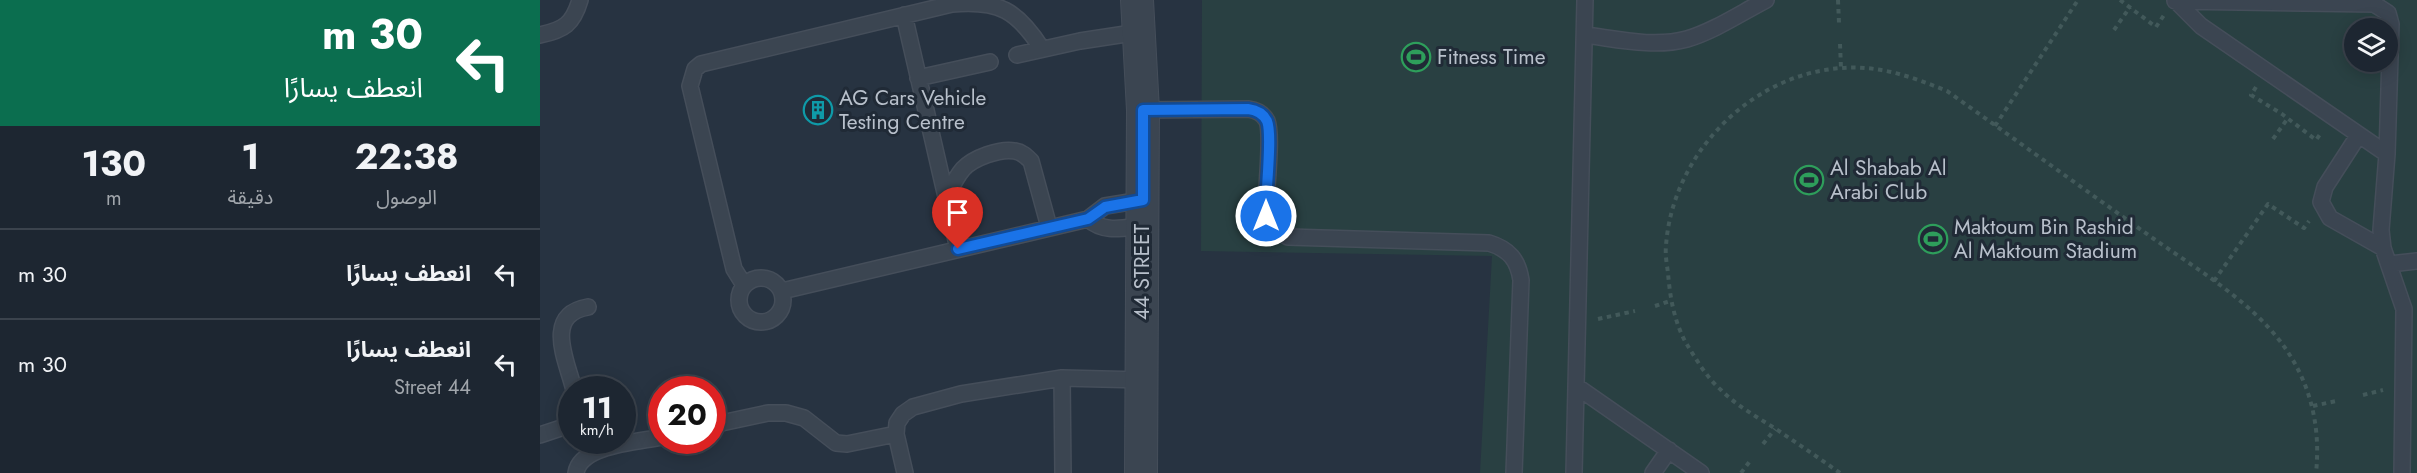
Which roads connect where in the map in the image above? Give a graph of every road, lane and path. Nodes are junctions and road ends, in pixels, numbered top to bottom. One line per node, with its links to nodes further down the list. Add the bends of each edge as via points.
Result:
1 (580, 0): 15 (lane, via 576,15 565,27)
2 (1137, 0): 14 (street, 44 STREET)
3 (1585, 0): 16 (lane)
4 (1766, 0): 16 (lane, via 1684,40 1644,42)
5 (1838, 0): 12 (path)
6 (2078, 0): 26 (path)
7 (2120, 0): 9 (path)
8 (2175, 0): 28 (lane, via 2201,26); 30 (lane, via 2373,4 2384,9 2391,24)
9 (2130, 7): 11 (path); 13 (path)
10 (904, 15): 18 (lane, via 979,2 1005,10 1027,27); 22 (lane); 41 (lane, via 714,60 695,69 690,86 734,268)
11 (2144, 18)
12 (1839, 23)
13 (2114, 30)
14 (1139, 32): 18 (lane); 24 (street, 44 STREET)
15 (540, 35)
16 (1585, 35): 47 (lane)
17 (1840, 44): 21 (path)
18 (1042, 50): 19 (lane)
19 (1017, 55)
20 (990, 62): 22 (lane)
21 (1841, 68): 26 (path, via 1878,69 1912,77 1947,91); 43 (path, via 1798,76 1772,87 1720,125 1692,161 1674,201 1666,247)
22 (918, 78): 31 (lane)
23 (2262, 103): 25 (path)
24 (1143, 110): 33 (street, 44 STREET); 68 (lane, via 1248,109 1263,115 1268,130 1266,216 1278,233 1288,237 1479,242 1500,246 1515,260 1521,280)
25 (2288, 118): 27 (path); 29 (path)
26 (1995, 126): 40 (path)
27 (2304, 131)
28 (2358, 136): 30 (lane); 32 (lane, via 2325,187)
29 (2274, 139)
30 (2387, 154): 36 (lane)
31 (946, 198): 35 (lane, via 971,162 1014,151 1031,161); 37 (lane)
32 (2321, 202): 36 (lane, via 2330,218); 40 (path, via 2304,228 2268,204)
33 (1142, 213): 34 (lane, via 1105,207); 34 (lane, via 1105,229); 50 (street, 44 STREET)
34 (1088, 219): 35 (lane)
35 (1049, 227): 37 (lane)
36 (2383, 248): 39 (lane)
37 (958, 249): 42 (lane)
38 (2417, 261): 39 (lane)
39 (2390, 264): 63 (lane, via 2404,309)
40 (2214, 281): 53 (path, via 2260,318 2281,342 2301,375)
41 (744, 285): 42 (lane, via 752,279 769,279); 42 (lane, via 740,292 741,309 753,321 770,321 777,315 782,309)
42 (782, 291)
43 (1670, 301): 44 (path); 55 (path, via 1685,340 1720,390)
44 (1655, 306)
45 (588, 307): 48 (lane, via 568,315 561,326)
46 (1635, 311): 47 (path)
47 (1578, 324): 51 (lane)
48 (570, 376)
49 (1062, 378): 50 (lane); 57 (lane, via 961,394 913,407 897,423); 66 (lane)
50 (1143, 380): 67 (street, 44 STREET)
51 (1576, 386): 61 (lane); 69 (lane)
52 (2336, 401): 53 (path)
53 (2313, 406): 74 (path, via 2319,446)
54 (726, 423): 57 (lane, via 786,413 804,418 836,443)
55 (1775, 429): 60 (path); 73 (path)
56 (558, 430): 58 (lane)
57 (896, 434): 65 (lane)
58 (540, 435)
59 (648, 439): 64 (lane, via 595,451 583,458)
60 (1763, 444)
61 (1669, 450): 70 (lane); 71 (lane)
62 (1750, 461): 72 (path)
63 (2407, 470)
64 (576, 473)
65 (904, 473)
66 (1063, 473)
67 (1141, 473)
68 (1514, 473)
69 (1575, 473)
70 (1653, 473)
71 (1701, 473)
72 (1741, 473)
73 (1840, 473)
74 (2316, 473)

